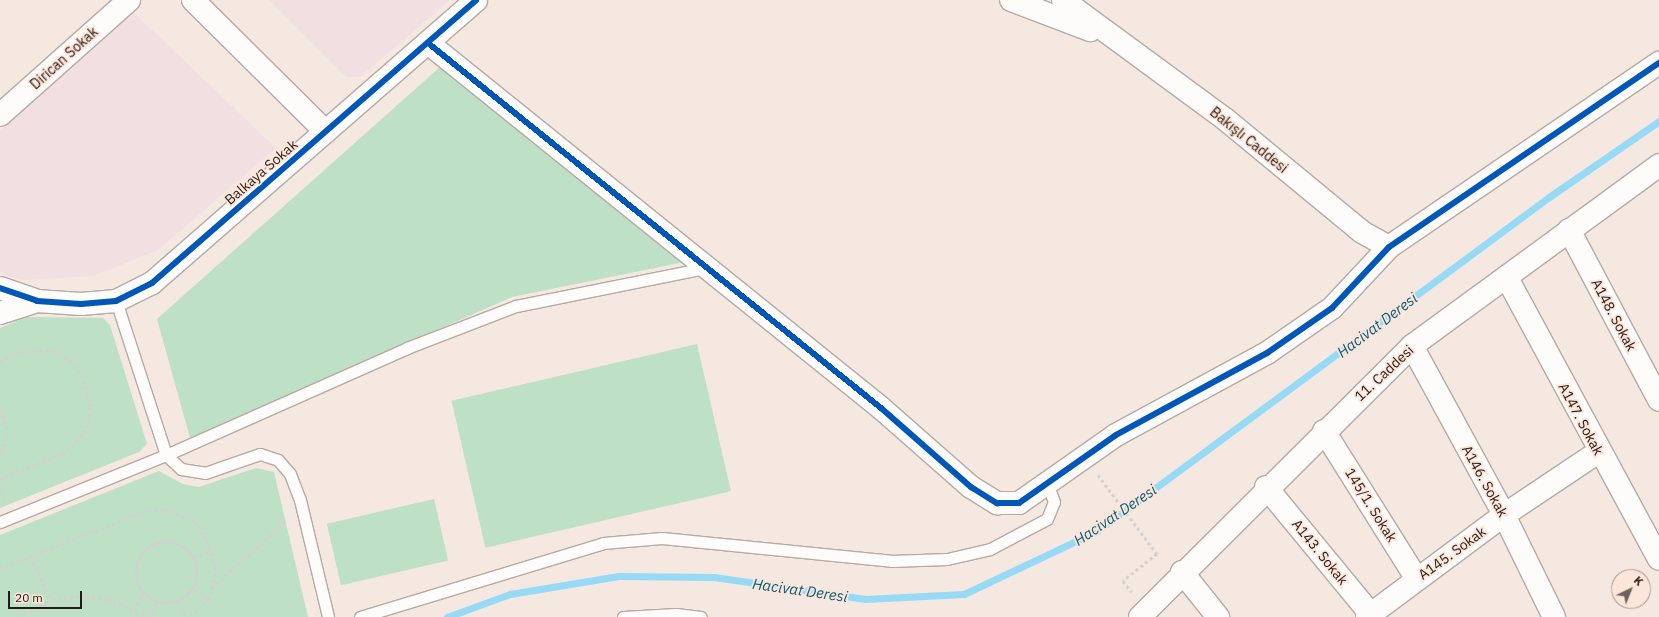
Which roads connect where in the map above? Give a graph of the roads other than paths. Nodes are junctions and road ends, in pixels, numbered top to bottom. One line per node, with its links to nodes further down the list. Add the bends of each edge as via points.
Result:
1 (193, 0): 10 (street)
2 (476, 0): 7 (street, Balkaya Sokak)
3 (1011, 0): 6 (street, Bakışlı Caddesi)
4 (1063, 0): 6 (street, Bakışlı Caddesi)
5 (120, 3): 9 (street, Dirican Sokak)
6 (1107, 36): 13 (street, Bakışlı Caddesi, via 1225,119 1362,232)
7 (428, 43): 10 (street, Balkaya Sokak); 14 (street)
8 (1659, 63): 13 (street)
9 (0, 116)
10 (326, 132): 18 (street, Balkaya Sokak, via 152,283)
11 (1659, 165): 12 (street, 11. Caddesi)
12 (1569, 230): 15 (street, 11. Caddesi); 21 (street, A148. Sokak)
13 (1389, 247): 25 (street, via 1332,308 1266,352 1116,435)
14 (704, 268): 24 (lane, via 516,306 407,348); 25 (street, via 881,408 977,491 997,503 1019,503)
15 (1507, 278): 20 (street, 11. Caddesi); 23 (street, A147. Sokak)
16 (0, 288): 17 (street)
17 (37, 301): 18 (street, Balkaya Sokak); 19 (street)
18 (116, 301): 24 (lane)
19 (0, 313)
20 (1412, 346): 22 (street, 11. Caddesi); 27 (street, A146. Sokak)
21 (1659, 400)
22 (1324, 431): 26 (street, 11. Caddesi); 31 (street, 145/1. Sokak)
23 (1598, 452): 27 (street, A145. Sokak); 29 (street, A147. Sokak)
24 (166, 455): 28 (lane); 34 (lane, via 181,469 205,473 260,454 278,460 290,474 300,500)
25 (1046, 483): 35 (lane, via 1054,502 1047,519 990,549 947,559 890,561 726,542 662,538 603,543)
26 (1266, 487): 30 (street, 11. Caddesi); 33 (street, A143. Sokak)
27 (1504, 515): 31 (street, A145. Sokak); 39 (street, A146. Sokak)
28 (0, 522)
29 (1659, 559)
30 (1182, 572): 32 (street, 11. Caddesi); 38 (street)
31 (1417, 579): 33 (street, A145. Sokak)
32 (1143, 613)
33 (1370, 616)
34 (328, 617)
35 (360, 617)
36 (623, 617): 37 (lane, via 676,614)
37 (700, 617)
38 (1218, 617)
39 (1554, 617)

